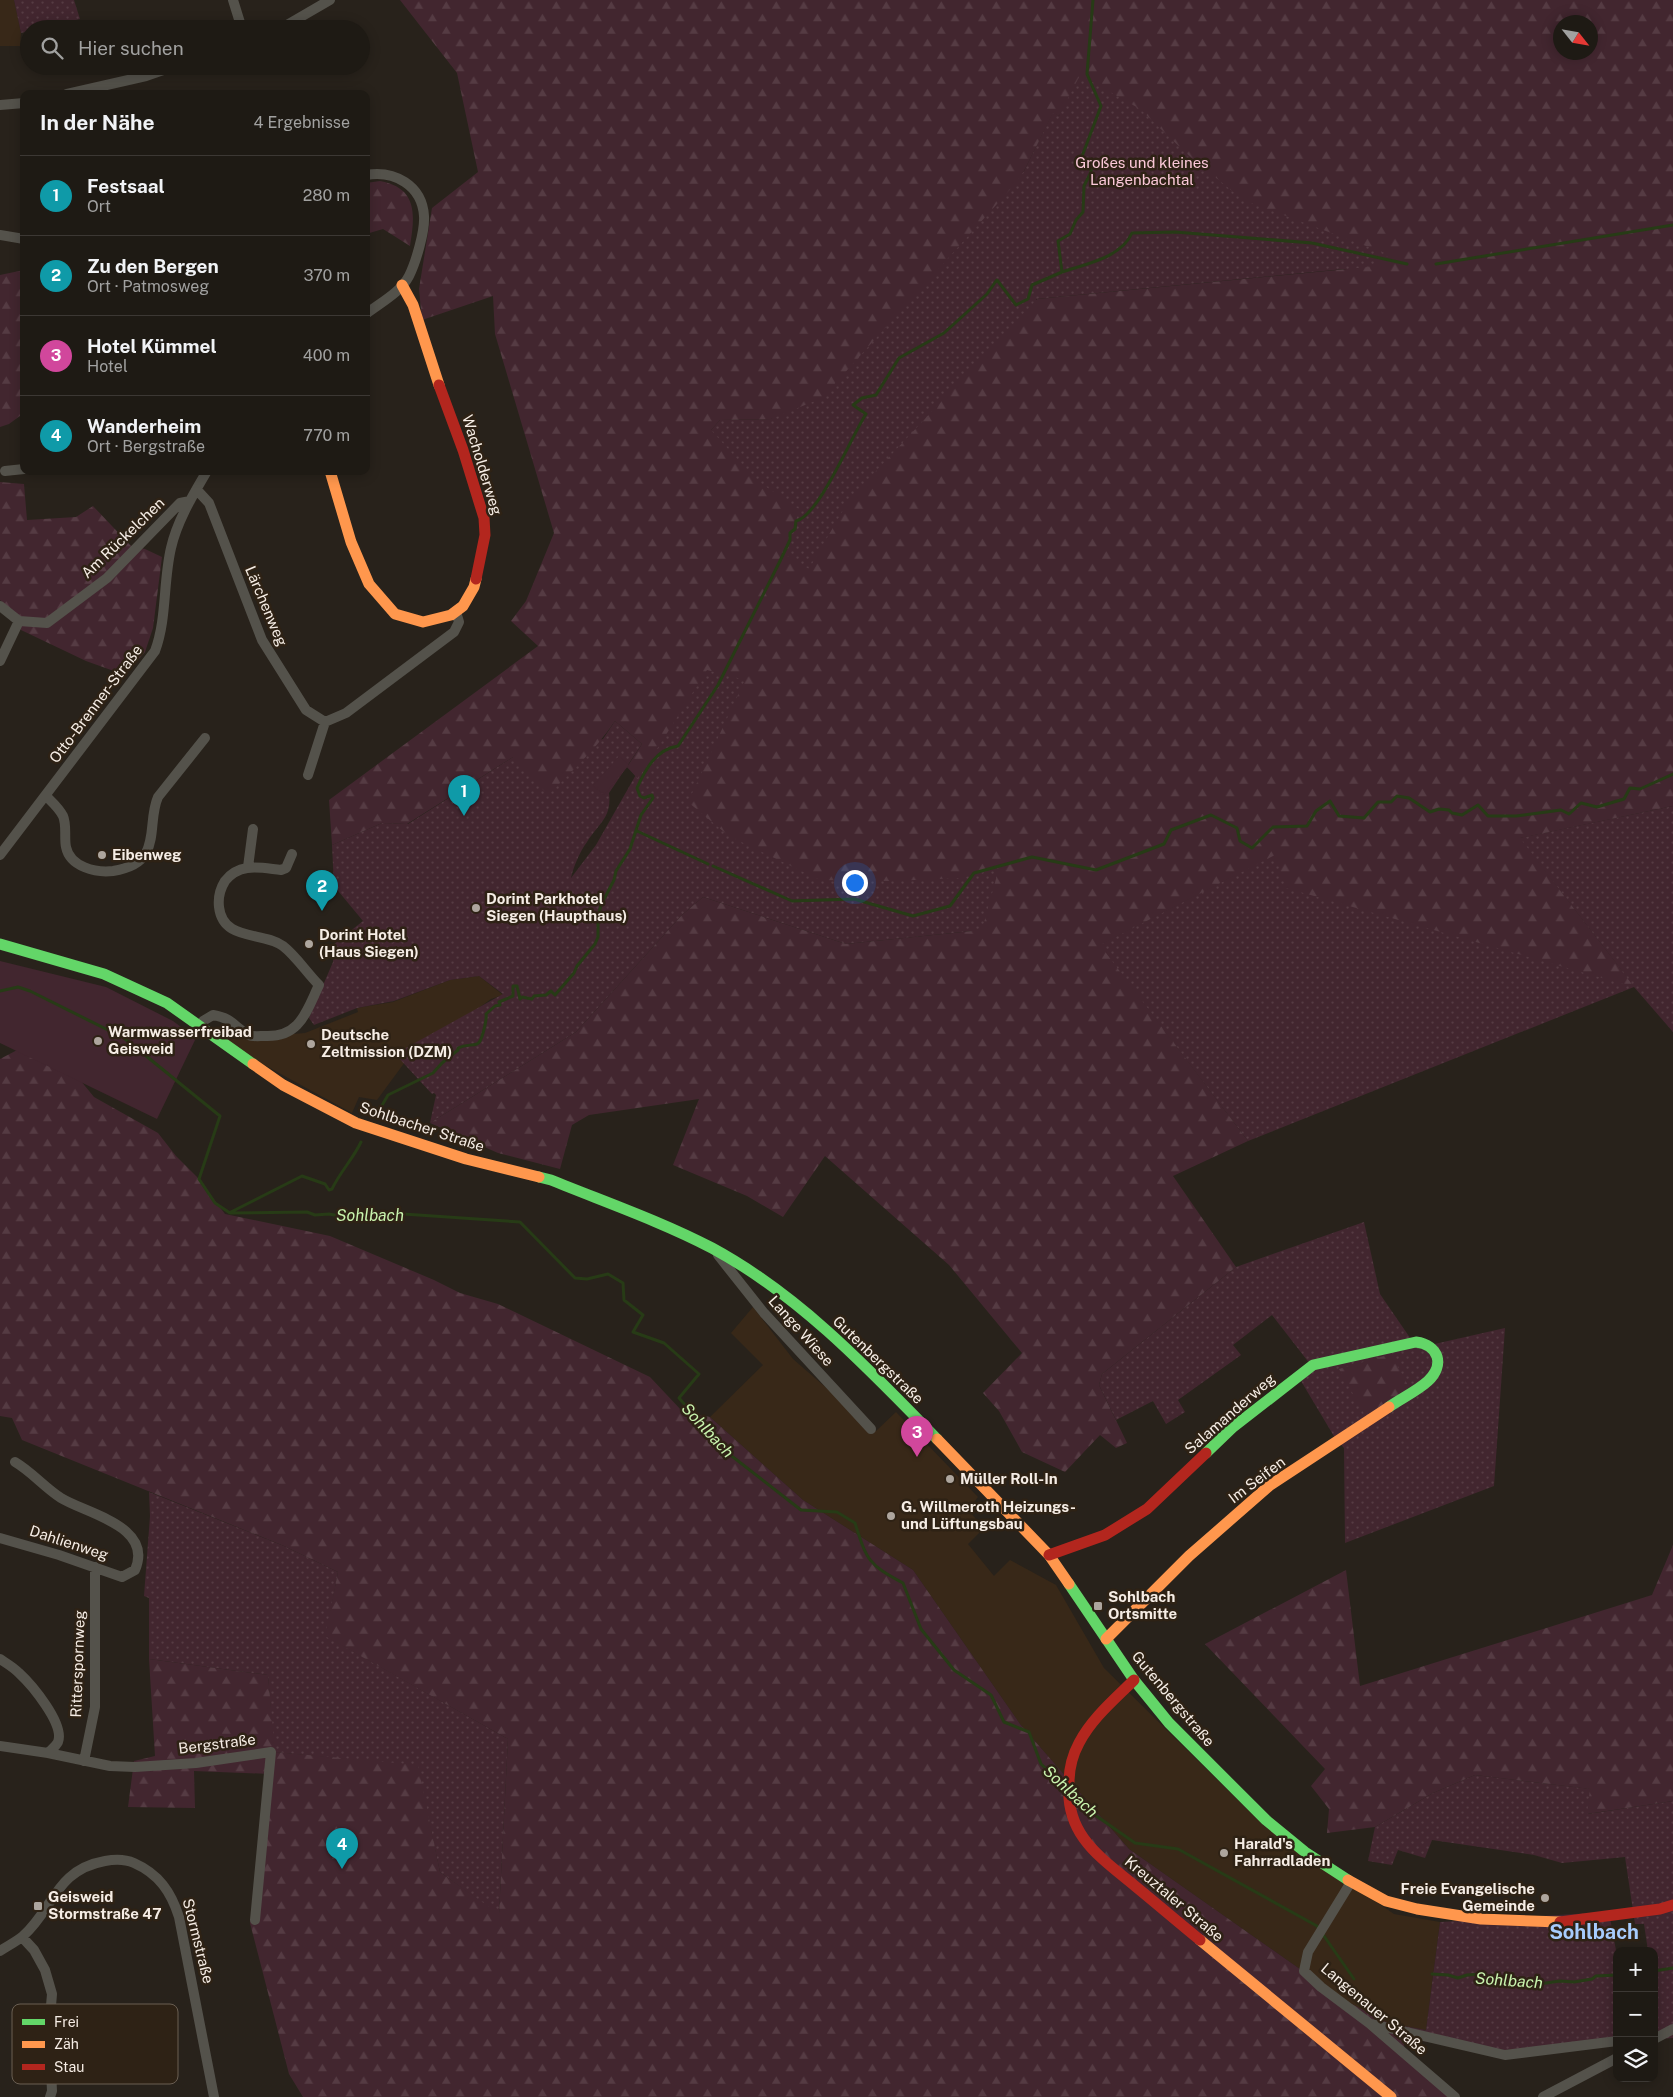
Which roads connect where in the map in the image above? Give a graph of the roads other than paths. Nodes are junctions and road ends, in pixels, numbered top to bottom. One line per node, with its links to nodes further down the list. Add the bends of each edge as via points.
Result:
1 (233, 0): 3 (street)
2 (330, 0): 4 (street)
3 (239, 20)
4 (296, 20)
5 (149, 75): 6 (street)
6 (85, 90)
7 (20, 103): 8 (street)
8 (0, 105)
9 (370, 174): 12 (street, via 389,174 410,185 424,217 414,265)
10 (0, 235): 11 (street)
11 (20, 238)
12 (402, 285): 13 (street); 21 (street, Wacholderweg, via 414,305 484,518 484,547 477,577 464,606)
13 (370, 311)
14 (20, 469): 15 (street)
15 (5, 471)
16 (205, 475): 18 (street, Otto-Brenner-Straße)
17 (331, 475): 21 (street, via 351,542 369,584 395,614 423,622)
18 (197, 490): 19 (street, Otto-Brenner-Straße); 24 (street, Lärchenweg, via 209,503 262,640 306,710)
19 (190, 501): 22 (street, Am Rückelchen, via 180,503 107,578 47,623); 27 (street, Otto-Brenner-Straße, via 171,548 160,637 155,651)
20 (0, 606): 22 (street)
21 (456, 612): 24 (street, via 459,622 454,632 346,713)
22 (19, 620): 23 (street)
23 (0, 660)
24 (325, 722): 26 (street)
25 (205, 738): 27 (street, via 158,797 145,854 137,864 123,870 92,870 74,861 66,846 64,818)
26 (308, 775)
27 (46, 796): 30 (street, Otto-Brenner-Straße)
28 (253, 829): 31 (street)
29 (292, 854): 31 (street, via 286,868 281,870)
30 (0, 855)
31 (248, 867): 33 (street, via 230,876 220,890 219,909 223,918 241,934 283,946 318,985 302,1021 286,1034 250,1036 227,1017 213,1015)
32 (0, 944): 33 (street, Sohlbacher Straße, via 104,974 167,1003)
33 (200, 1027): 34 (street, Sohlbacher Straße, via 283,1085 356,1123 466,1159 551,1180)
34 (713, 1249): 36 (street, Lange Wiese, via 764,1313); 39 (street, Gutenbergstraße, via 775,1288 808,1314 912,1413)
35 (1438, 1362): 39 (street, Salamanderweg, via 1432,1346 1416,1342 1313,1364 1232,1428 1147,1509 1105,1535); 41 (street, Im Seifen, via 1429,1380 1270,1486 1189,1556)
36 (871, 1429)
37 (15, 1462): 40 (street, Dahlienweg, via 59,1497 111,1520 135,1543 138,1563 135,1570 127,1575 122,1577)
38 (0, 1538): 40 (street, Dahlienweg)
39 (1049, 1555): 41 (street, Gutenbergstraße)
40 (95, 1567): 46 (street, Ritterspornweg, via 95,1707)
41 (1106, 1639): 43 (street, Gutenbergstraße)
42 (0, 1659): 45 (street, via 34,1689 56,1724 59,1740)
43 (1134, 1680): 47 (street, Gutenbergstraße, via 1203,1758 1266,1820 1305,1852); 61 (street, Kreuztaler Straße, via 1086,1729 1073,1752 1068,1778 1069,1804 1077,1830 1096,1854)
44 (0, 1746): 45 (street, Bergstraße)
45 (48, 1753): 46 (street, Bergstraße)
46 (84, 1761): 49 (street, Bergstraße, via 144,1768 271,1752)
47 (1351, 1882): 48 (street, Gutenbergstraße, via 1386,1900 1417,1909 1481,1919 1564,1922); 53 (street, Langenauer Straße, via 1308,1952 1304,1971)
48 (1673, 1905)
49 (256, 1920)
50 (22, 1937): 51 (street, Stormstraße); 52 (street, via 45,1970 52,1994); 60 (street, Stormstraße, via 65,1881 80,1869 96,1862 128,1860 156,1876 168,1890 179,1917)
51 (0, 1951)
52 (51, 2004)
53 (1370, 2023): 56 (street, via 1505,2055); 62 (street, Langenauer Straße)
54 (1673, 2029): 55 (street)
55 (1658, 2036)
56 (1613, 2042)
57 (1613, 2060): 63 (street)
58 (52, 2084): 59 (street)
59 (50, 2097)
60 (214, 2097)
61 (1391, 2097)
62 (1455, 2097)
63 (1543, 2097)

